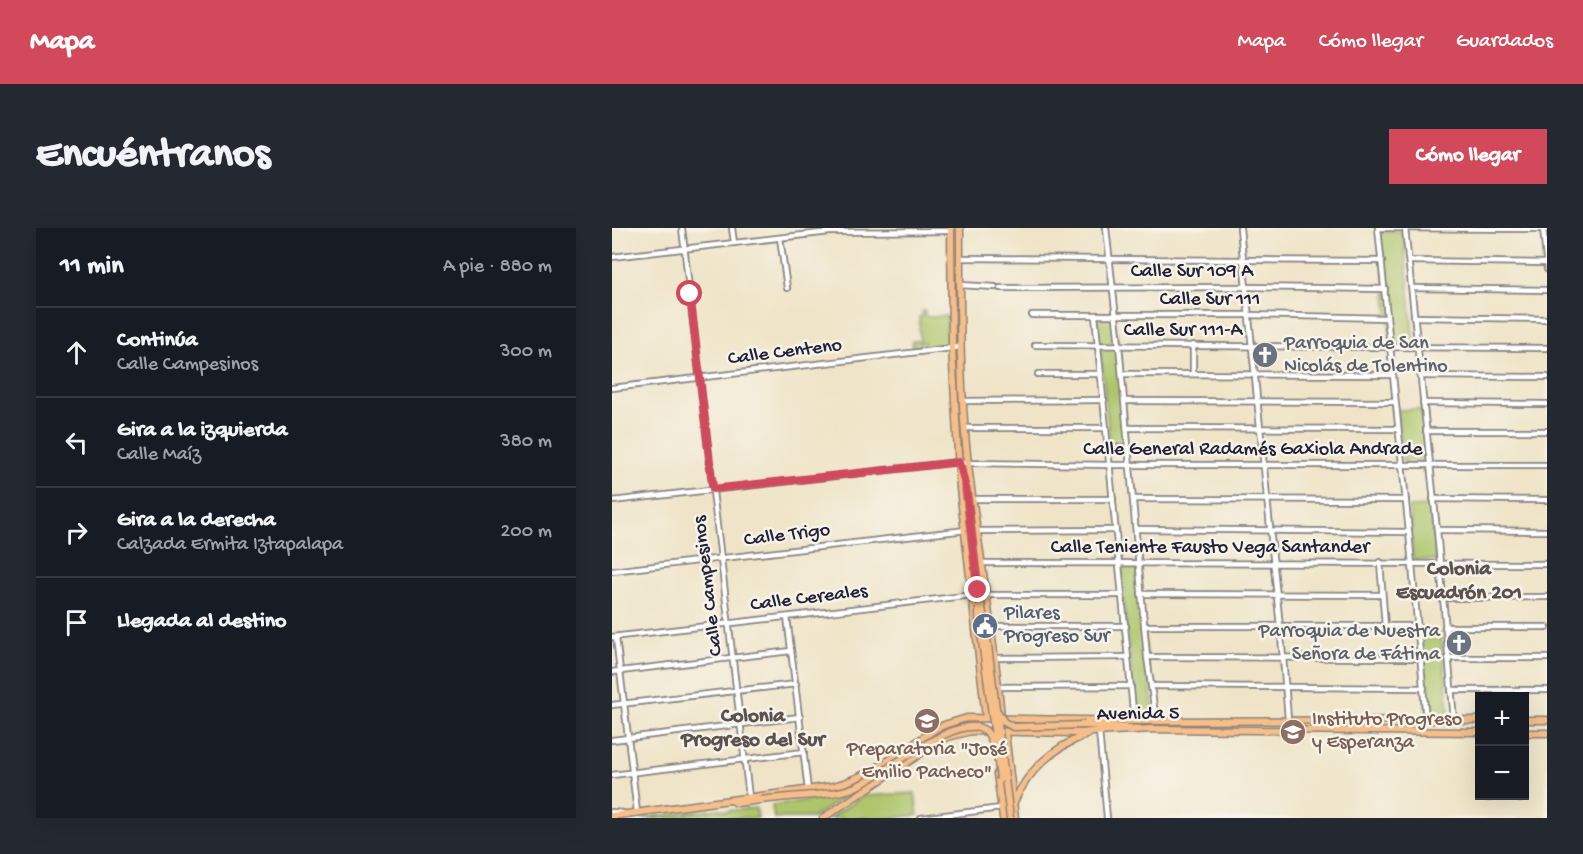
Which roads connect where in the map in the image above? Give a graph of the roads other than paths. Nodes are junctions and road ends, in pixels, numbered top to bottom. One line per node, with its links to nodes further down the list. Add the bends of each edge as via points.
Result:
1 (682, 228): 13 (street, Calle Campesinos)
2 (732, 228): 12 (street)
3 (960, 228): 15 (main road)
4 (1106, 228): 16 (street)
5 (1240, 228): 17 (street)
6 (1380, 228): 7 (street); 18 (street)
7 (1405, 228): 8 (street); 19 (street)
8 (1544, 229): 20 (street)
9 (830, 230): 10 (street); 11 (street)
10 (951, 230): 36 (main road)
11 (780, 238): 12 (street); 25 (street)
12 (734, 243): 13 (street)
13 (684, 248): 14 (street); 58 (street, Calle Campesinos)
14 (612, 256)
15 (960, 258): 16 (street); 22 (main road)
16 (1109, 260): 17 (street); 23 (street)
17 (1243, 260): 18 (street); 24 (street)
18 (1382, 261): 27 (street)
19 (1409, 261): 20 (street); 26 (street)
20 (1547, 263): 21 (street)
21 (1547, 269)
22 (960, 285): 23 (street, Calle Sur 109 A); 37 (main road)
23 (1112, 287): 24 (street, Calle Sur 109 A); 31 (street)
24 (1246, 287): 27 (street, Calle Sur 109 A); 32 (street)
25 (787, 288)
26 (1412, 288): 28 (street); 33 (street)
27 (1384, 289): 34 (street)
28 (1547, 290)
29 (1032, 315): 30 (street, Calle Sur 111)
30 (1095, 315): 31 (street, Calle Sur 111); 39 (street)
31 (1115, 315): 32 (street, Calle Sur 111); 40 (street)
32 (1249, 315): 34 (street, Calle Sur 111); 42 (street)
33 (1414, 317): 35 (street); 44 (street)
34 (1387, 318): 43 (street)
35 (1547, 319)
36 (952, 327): 37 (main road); 46 (main road)
37 (960, 327): 45 (main road)
38 (1035, 345): 39 (street, Calle Sur 111-A)
39 (1099, 345): 40 (street, Calle Sur 111-A); 51 (street)
40 (1119, 345): 41 (street, Calle Sur 111-A); 52 (street)
41 (1193, 345): 42 (street, Calle Sur 111-A); 53 (street)
42 (1252, 346): 43 (street, Calle Sur 111-A); 54 (street)
43 (1390, 346): 44 (street, Calle Sur 111-A); 55 (street)
44 (1417, 346): 47 (street, Calle Sur 111-A); 56 (street)
45 (961, 347): 46 (street, Calle Centeno); 48 (main road)
46 (952, 348): 49 (main road); 58 (street, Calle Centeno)
47 (1547, 348)
48 (962, 367): 49 (main road); 60 (main road)
49 (953, 368): 76 (main road)
50 (1038, 374): 51 (street)
51 (1101, 374): 61 (street)
52 (1122, 374): 53 (street); 62 (street)
53 (1193, 374): 54 (street)
54 (1255, 375): 55 (street); 63 (street)
55 (1393, 375): 64 (street)
56 (1421, 376): 57 (street); 65 (street)
57 (1547, 377)
58 (700, 378): 59 (street, Calle Centeno); 85 (street, Calle Campesinos)
59 (612, 388)
60 (963, 400): 61 (street); 67 (main road)
61 (1104, 400): 68 (street)
62 (1124, 401): 63 (street); 69 (street)
63 (1258, 402): 64 (street); 70 (street)
64 (1395, 402): 71 (street)
65 (1423, 403): 66 (street); 72 (street)
66 (1547, 404)
67 (965, 428): 68 (street); 77 (main road)
68 (1106, 428): 75 (street)
69 (1127, 428): 70 (street); 74 (street)
70 (1260, 429): 71 (street); 81 (street)
71 (1398, 429): 82 (street)
72 (1426, 431): 73 (street); 78 (street)
73 (1547, 431)
74 (1128, 447): 75 (street); 80 (street)
75 (1108, 448): 79 (street)
76 (959, 462): 77 (street, Calle General Radamés Gaxiola Andrade); 84 (main road); 85 (street, Calle General Radamés Gaxiola Andrade)
77 (968, 464): 79 (street, Calle General Radamés Gaxiola Andrade); 86 (main road)
78 (1430, 464): 82 (street, Calle General Radamés Gaxiola Andrade); 83 (street, Calle General Radamés Gaxiola Andrade); 89 (street)
79 (1110, 465): 80 (street, Calle General Radamés Gaxiola Andrade); 87 (street)
80 (1130, 465): 81 (street, Calle General Radamés Gaxiola Andrade); 88 (street)
81 (1264, 465): 82 (street, Calle General Radamés Gaxiola Andrade); 90 (street)
82 (1402, 465): 91 (street)
83 (1547, 465)
84 (960, 470): 95 (main road); 155 (main road, bridge, via 966,488)
85 (713, 489): 93 (street, Calle General Radamés Gaxiola Andrade); 102 (street, Calle Campesinos)
86 (973, 499): 87 (street); 97 (main road)
87 (1113, 499): 96 (street)
88 (1133, 499): 90 (street); 94 (street)
89 (1433, 499): 92 (street); 99 (street)
90 (1268, 500): 91 (street); 98 (street)
91 (1406, 500): 101 (street)
92 (1547, 500)
93 (612, 501)
94 (1136, 529): 98 (street); 105 (street)
95 (966, 530): 102 (street, Calle Trigo); 115 (main road)
96 (1116, 530): 97 (street); 109 (street)
97 (977, 531): 103 (main road)
98 (1270, 531): 101 (street); 106 (street)
99 (1437, 531): 100 (street); 108 (street)
100 (1547, 531)
101 (1409, 532): 107 (street)
102 (721, 558): 111 (street, Calle Trigo); 122 (street, Calle Campesinos)
103 (982, 562): 109 (street, Calle Teniente Fausto Vega Santander); 112 (main road)
104 (1380, 562): 106 (street, Calle Teniente Fausto Vega Santander); 107 (street, Calle Teniente Fausto Vega Santander); 118 (street)
105 (1139, 563): 106 (street, Calle Teniente Fausto Vega Santander); 109 (street, Calle Teniente Fausto Vega Santander); 114 (street)
106 (1274, 563): 117 (street)
107 (1412, 563): 108 (street, Calle Teniente Fausto Vega Santander); 126 (street)
108 (1439, 563): 110 (street, Calle Teniente Fausto Vega Santander); 120 (street)
109 (1120, 564): 113 (street)
110 (1547, 564)
111 (612, 571)
112 (984, 584): 116 (main road); 179 (main road, bridge, via 979,616)
113 (1122, 594): 116 (street); 123 (street)
114 (1142, 594): 117 (street); 124 (street)
115 (973, 595): 121 (street, Calle Cereales); 152 (main road)
116 (986, 595): 127 (main road)
117 (1277, 595): 118 (street); 128 (street)
118 (1382, 595): 125 (street)
119 (1547, 597): 120 (street)
120 (1442, 598): 129 (street)
121 (787, 617): 122 (street, Calle Cereales); 132 (street)
122 (728, 624): 131 (street, Calle Cereales); 133 (street, Calle Campesinos)
123 (1126, 626): 127 (street); 134 (street)
124 (1144, 626): 128 (street); 135 (street)
125 (1385, 626): 126 (street); 128 (street)
126 (1418, 626): 138 (street)
127 (991, 627): 137 (main road)
128 (1280, 627): 136 (street)
129 (1445, 627): 130 (street); 139 (street)
130 (1547, 627)
131 (614, 637): 141 (street)
132 (791, 651): 133 (street); 143 (street)
133 (732, 657): 141 (street); 150 (street, Calle Campesinos)
134 (1128, 657): 137 (street); 144 (street)
135 (1147, 657): 136 (street); 145 (street)
136 (1283, 657): 138 (street); 146 (street)
137 (995, 658): 151 (main road)
138 (1421, 658): 147 (street)
139 (1448, 658): 140 (street); 148 (street)
140 (1547, 658)
141 (620, 671): 142 (street); 153 (street)
142 (612, 672)
143 (796, 684): 150 (street); 156 (street)
144 (1131, 686): 151 (street); 165 (street)
145 (1151, 686): 146 (street); 166 (street)
146 (1286, 688): 147 (street); 159 (street)
147 (1424, 688): 160 (street)
148 (1451, 690): 149 (street); 161 (street)
149 (1547, 690)
150 (736, 691): 153 (street); 167 (street, Calle Campesinos)
151 (999, 691): 152 (main road, via 995,700); 158 (main road)
152 (984, 697): 157 (main road)
153 (624, 704): 154 (street); 176 (street)
154 (612, 705)
155 (995, 705): 168 (main road, bridge, via 1002,719 1012,727 1085,725); 197 (main road, bridge)
156 (800, 717): 167 (street); 178 (street)
157 (986, 718): 158 (main road, Avenida 5); 185 (main road, Avenida 5, via 946,724 862,777)
158 (1001, 718): 165 (main road, Avenida 5)
159 (1288, 720): 160 (main road, Avenida 5); 166 (main road, Avenida 5); 170 (street)
160 (1426, 720): 161 (main road, Avenida 5)
161 (1454, 720): 162 (main road, Avenida 5)
162 (1475, 720)
163 (1529, 720): 164 (main road)
164 (1547, 720)
165 (1134, 721): 166 (main road, Avenida 5)
166 (1155, 721)
167 (740, 724): 176 (street); 180 (street, Calle Campesinos)
168 (1137, 730): 169 (main road, Avenida 5); 170 (main road, Avenida 5)
169 (1098, 731): 172 (main road, Avenida 5); 188 (main road, via 1050,755 1031,774); 199 (street)
170 (1288, 731): 173 (main road, Avenida 5)
171 (992, 732): 172 (main road, Avenida 5); 182 (main road); 194 (main road, Avenida 5, via 971,731 938,742)
172 (1005, 732): 181 (main road)
173 (1475, 732)
174 (1529, 733): 175 (main road)
175 (1547, 733)
176 (628, 738): 177 (street); 183 (street)
177 (612, 740)
178 (804, 752): 180 (street); 185 (street)
179 (997, 756): 187 (main road, bridge, via 985,731 964,728 931,740 855,788); 197 (main road, bridge)
180 (744, 760): 183 (street); 186 (street, Calle Campesinos)
181 (1009, 763): 182 (main road, via 1002,760); 188 (main road)
182 (996, 765): 189 (main road)
183 (632, 773): 184 (street); 190 (street)
184 (612, 775)
185 (808, 790): 186 (main road, Avenida 5)
186 (749, 797): 187 (main road, Avenida 5)
187 (733, 801): 190 (main road)
188 (1014, 802): 198 (main road)
189 (1001, 808): 195 (street); 196 (main road)
190 (637, 812): 191 (main road)
191 (625, 813): 192 (main road); 193 (main road)
192 (612, 814)
193 (618, 818)
194 (823, 818)
195 (921, 818)
196 (1002, 818)
197 (1008, 818)
198 (1015, 818)
199 (1107, 818)

